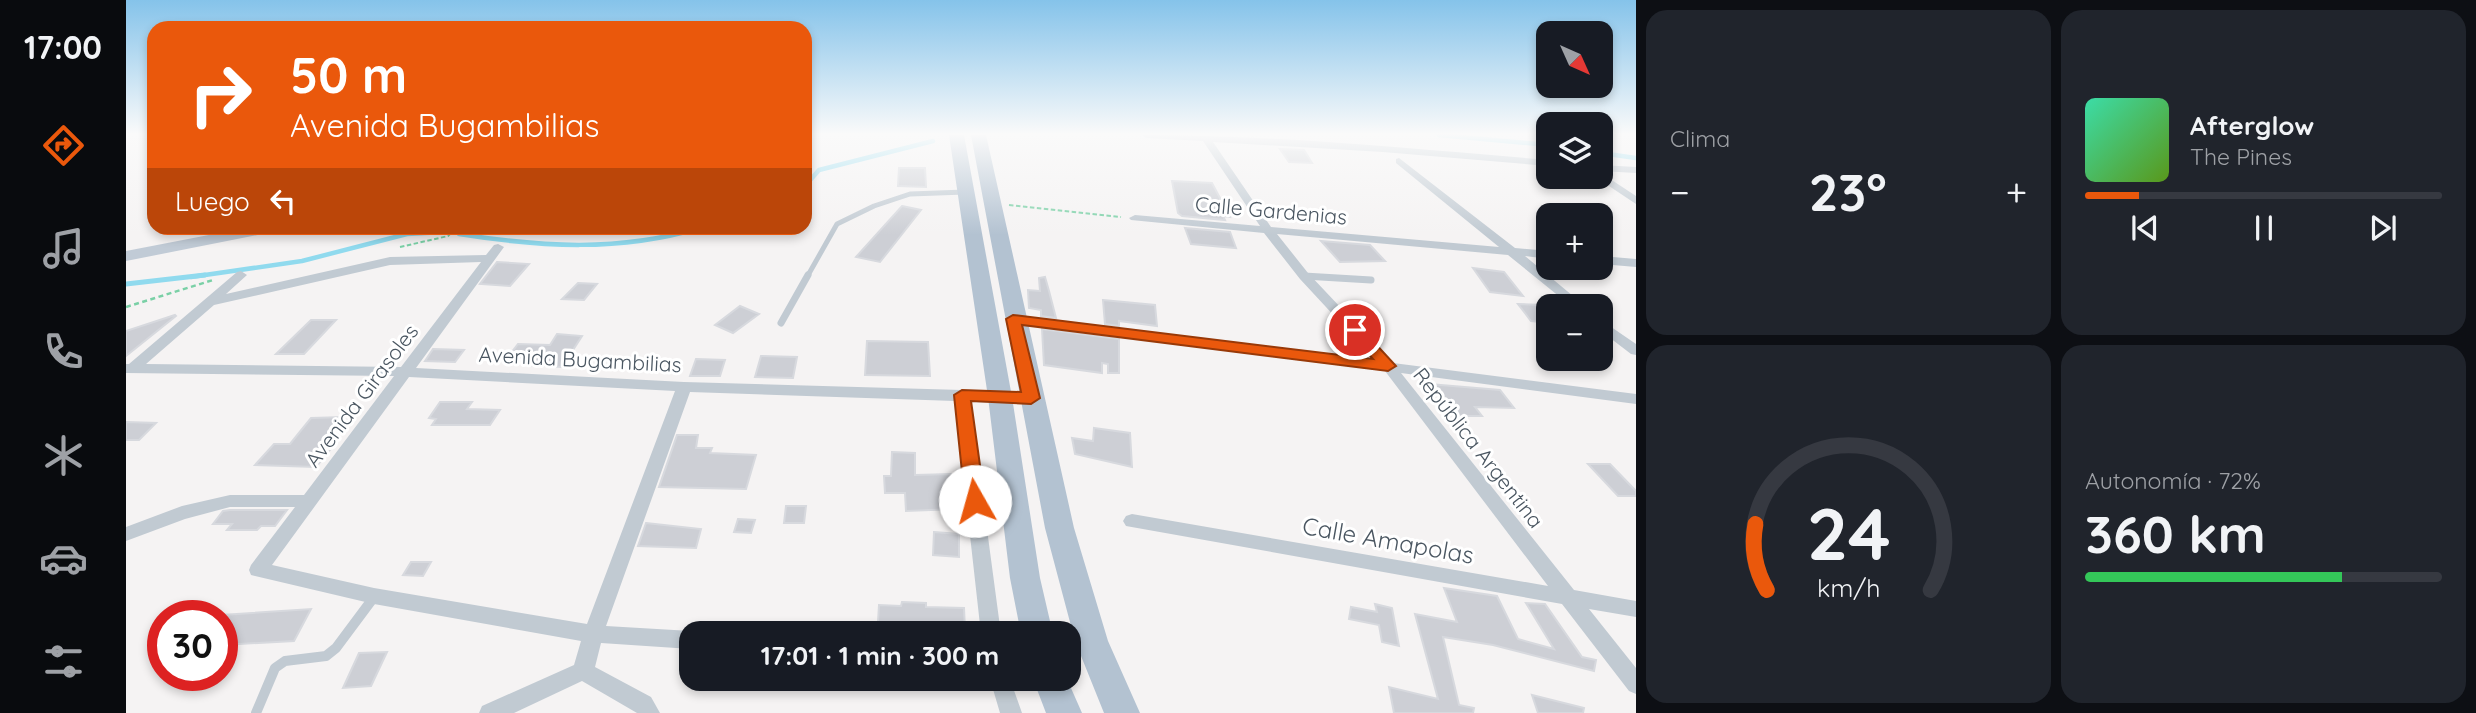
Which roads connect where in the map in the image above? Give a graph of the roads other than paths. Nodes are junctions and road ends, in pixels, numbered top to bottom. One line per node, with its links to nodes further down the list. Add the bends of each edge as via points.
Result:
1 (961, 168): 8 (main road)
2 (984, 168): 25 (main road)
3 (1226, 168): 11 (street, República Argentina)
4 (1408, 168): 15 (street)
5 (1613, 169): 6 (street)
6 (1636, 170)
7 (1613, 185): 9 (street)
8 (965, 192): 26 (lane, via 910,194 837,224); 34 (main road)
9 (1636, 201)
10 (1135, 218): 11 (street, Calle Gardenias)
11 (1268, 230): 15 (street, Calle Gardenias); 21 (street, República Argentina)
12 (202, 235): 14 (street)
13 (232, 235): 17 (street)
14 (126, 250)
15 (1509, 251): 16 (street, Calle Gardenias); 23 (street)
16 (1536, 254)
17 (126, 256)
18 (1613, 261): 19 (street)
19 (1636, 263)
20 (241, 275): 24 (street)
21 (1304, 276): 22 (lane); 29 (street, República Argentina)
22 (1371, 280)
23 (1564, 294)
24 (209, 302): 30 (street); 31 (street, Avenida Girasoles, via 390,261 494,253)
25 (1013, 319): 29 (street); 35 (main road)
26 (781, 323)
27 (1613, 333): 28 (street)
28 (1636, 351)
29 (1388, 366): 36 (street); 41 (street, República Argentina)
30 (128, 370): 31 (street, Avenida Bugambilias)
31 (407, 372): 32 (street, Avenida Bugambilias); 37 (street, Avenida Girasoles)
32 (684, 387): 33 (street, Avenida Bugambilias); 45 (street)
33 (962, 395): 34 (street, Avenida Bugambilias); 43 (street)
34 (1000, 397): 35 (street, Avenida Bugambilias); 44 (main road)
35 (1031, 398): 56 (main road, via 1069,576)
36 (1636, 400)
37 (310, 501): 39 (street, via 230,501); 40 (street, Avenida Girasoles, via 258,570)
38 (1132, 522): 41 (street, Calle Amapolas)
39 (126, 534)
40 (374, 596): 45 (street); 51 (lane, via 326,656 285,661 275,668)
41 (1567, 597): 42 (street, Calle Amapolas); 48 (street, República Argentina)
42 (1636, 609)
43 (989, 621)
44 (1034, 621)
45 (593, 634): 46 (street); 47 (street)
46 (679, 639)
47 (583, 671): 52 (street); 53 (street, via 643,704)
48 (1636, 684)
49 (1004, 691): 54 (street)
50 (1056, 691): 55 (main road)
51 (256, 713)
52 (490, 713)
53 (649, 713)
54 (1011, 713)
55 (1064, 713)
56 (1122, 713)

